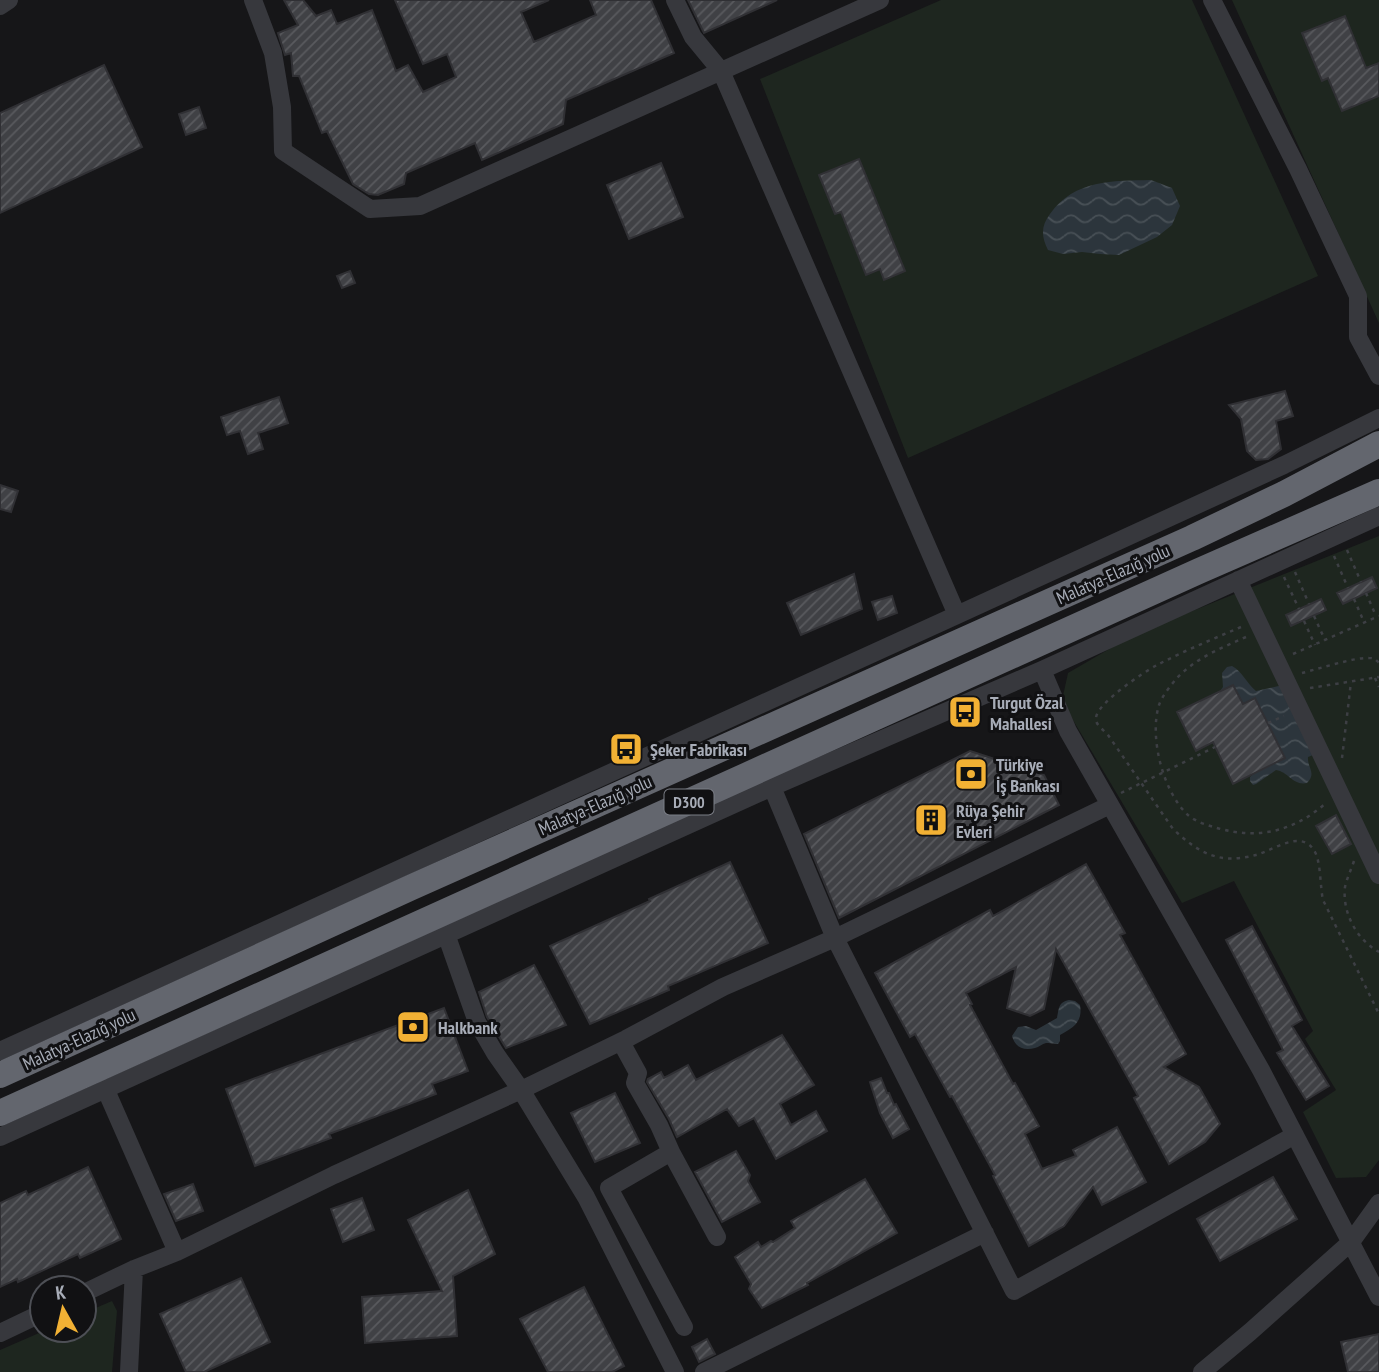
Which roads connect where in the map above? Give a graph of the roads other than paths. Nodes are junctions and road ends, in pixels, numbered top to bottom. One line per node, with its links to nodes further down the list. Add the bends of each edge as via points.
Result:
1 (9, 0): 6 (street)
2 (253, 0): 7 (street, via 273,53 283,151 370,209 420,206)
3 (675, 0): 7 (street, via 693,37)
4 (880, 0): 7 (street)
5 (1212, 0): 8 (street, via 1358,296 1358,337)
6 (0, 6)
7 (721, 71): 14 (street)
8 (1379, 376)
9 (1379, 418): 14 (street)
10 (1379, 444): 23 (highway, Malatya-Elazığ yolu / D300, via 1192,538)
11 (1379, 492): 26 (highway, Malatya-Elazığ yolu / D300)
12 (1379, 516): 13 (street)
13 (1238, 580): 15 (street); 18 (street)
14 (957, 615): 22 (street)
15 (1042, 670): 16 (street); 17 (street, via 1068,731)
16 (772, 787): 19 (street); 20 (street)
17 (1109, 802): 20 (street); 27 (street)
18 (1379, 875)
19 (446, 934): 24 (street); 25 (street, via 477,1021)
20 (835, 938): 21 (street, via 723,987); 31 (street)
21 (621, 1042): 25 (street); 29 (street, via 638,1073 635,1083)
22 (0, 1051)
23 (0, 1075)
24 (105, 1088): 28 (street); 34 (street)
25 (521, 1090): 34 (street); 43 (street, via 586,1197)
26 (0, 1113)
27 (1295, 1135): 31 (street, via 1014,1291); 33 (street)
28 (0, 1137)
29 (671, 1152): 32 (street); 39 (street, via 609,1188)
30 (1379, 1203): 33 (street)
31 (985, 1233): 44 (street)
32 (717, 1237)
33 (1351, 1242): 37 (street); 41 (street)
34 (177, 1252): 35 (street)
35 (134, 1269): 36 (street); 42 (street)
36 (98, 1286)
37 (1379, 1297)
38 (28, 1320): 40 (street)
39 (684, 1327)
40 (0, 1333)
41 (1205, 1371)
42 (129, 1372)
43 (675, 1372)
44 (704, 1372)

